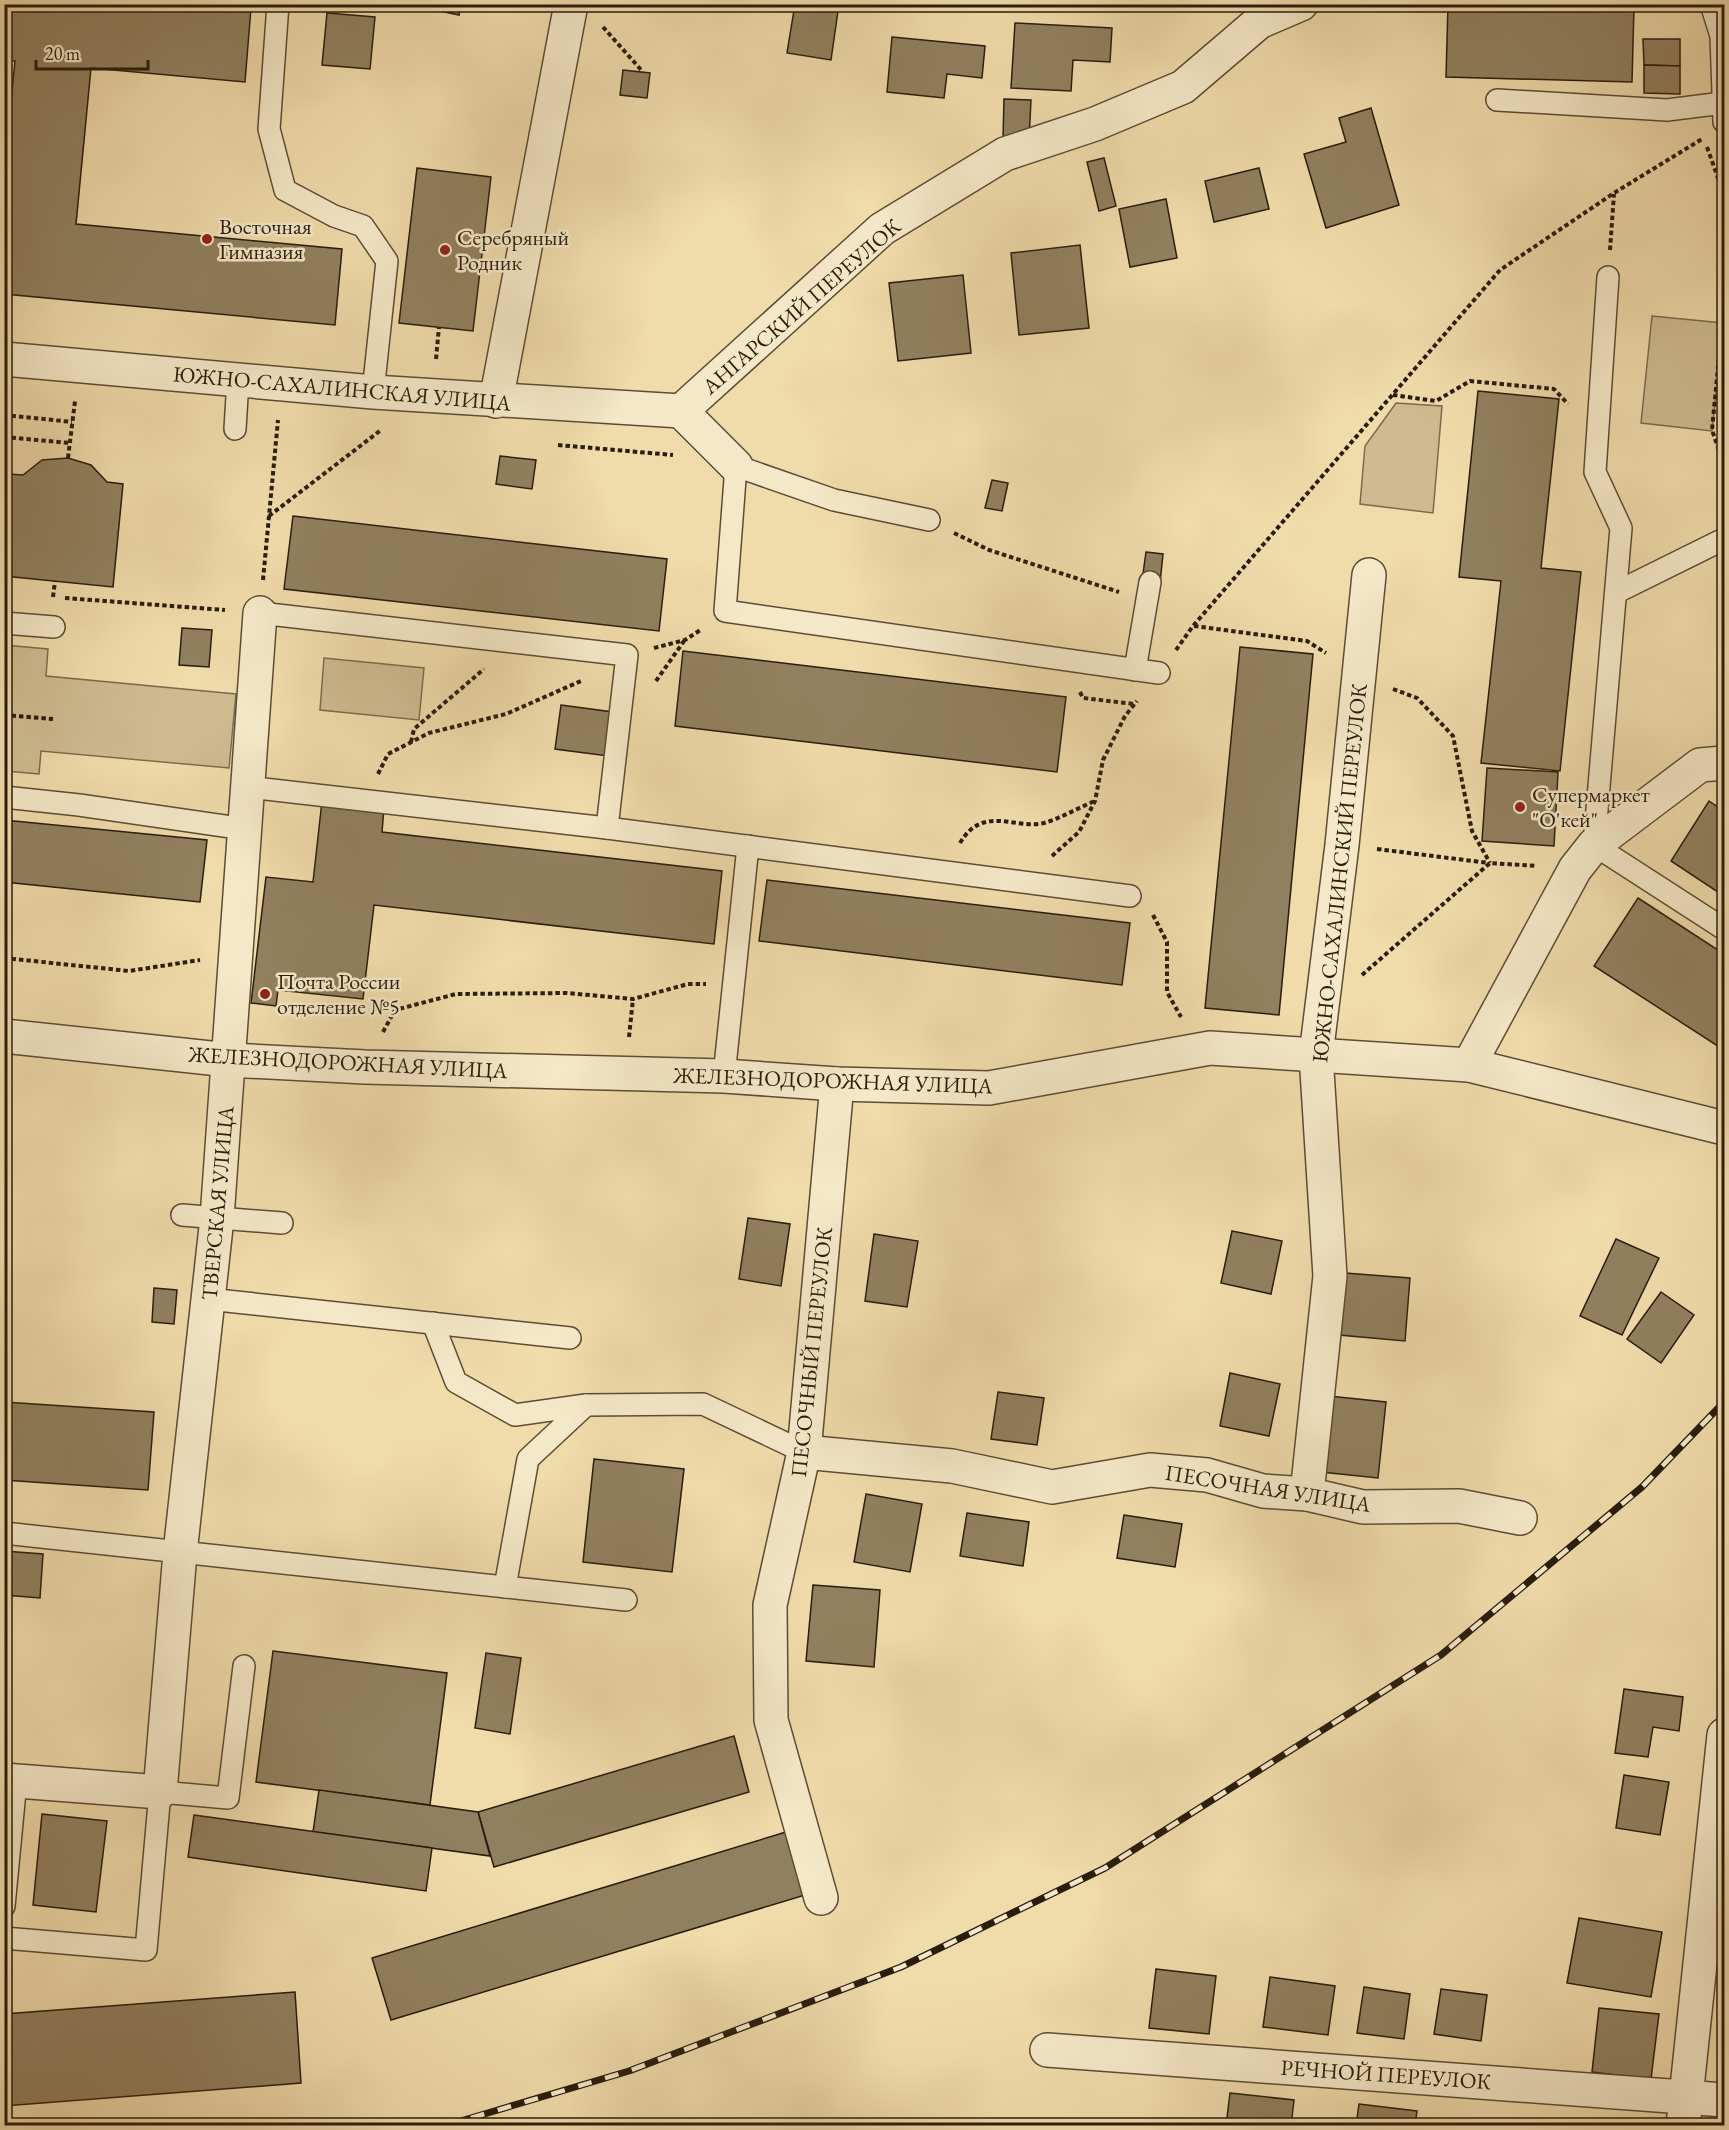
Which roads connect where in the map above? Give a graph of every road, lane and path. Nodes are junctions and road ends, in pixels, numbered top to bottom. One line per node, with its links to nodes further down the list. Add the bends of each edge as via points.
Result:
1 (278, 4): 17 (lane, via 269,129 285,190 334,216 363,226 387,261)
2 (1301, 4): 21 (street, АНГАРСКИЙ ПЕРЕУЛОК, via 1259,22 1184,87 1095,124 1005,154 882,229 737,347)
3 (1711, 4): 6 (lane)
4 (561, 17): 20 (street)
5 (600, 23): 7 (path)
6 (1723, 36): 9 (lane)
7 (643, 72)
8 (1497, 100): 9 (lane)
9 (1724, 116): 10 (path)
10 (1704, 138): 11 (path); 12 (path)
11 (1614, 194): 13 (path); 18 (path, via 1500,270)
12 (1725, 195)
13 (1608, 277): 25 (lane)
14 (1725, 305): 33 (path, via 1712,430)
15 (4, 359): 16 (street, ЮЖНО-САХАЛИНСКАЯ УЛИЦА)
16 (238, 380): 17 (street, ЮЖНО-САХАЛИНСКАЯ УЛИЦА); 26 (lane)
17 (373, 392): 20 (street, ЮЖНО-САХАЛИНСКАЯ УЛИЦА)
18 (1392, 395): 25 (path, via 1436,401 1470,381 1554,389 1568,404 1568,419); 50 (path, via 1193,626)
19 (75, 401): 24 (path)
20 (496, 401): 21 (street, ЮЖНО-САХАЛИНСКАЯ УЛИЦА)
21 (681, 411): 34 (street)
22 (4, 415): 24 (path)
23 (278, 420): 35 (path)
24 (72, 422): 29 (path)
25 (1599, 422): 41 (lane, via 1595,472 1621,528)
26 (235, 429)
27 (381, 429): 35 (path)
28 (4, 437): 29 (path)
29 (70, 443): 32 (path)
30 (558, 445): 31 (path)
31 (682, 455)
32 (68, 458)
33 (1725, 465)
34 (736, 466): 36 (lane, via 834,500); 49 (lane, via 725,611)
35 (269, 516): 44 (path)
36 (929, 520): 40 (path, via 989,550)
37 (1725, 539): 41 (lane)
38 (1369, 575): 61 (street, ЮЖНО-САХАЛИНСКИЙ ПЕРЕУЛОК)
39 (55, 581): 43 (path)
40 (1149, 591): 49 (lane)
41 (1617, 592): 63 (lane)
42 (44, 596): 43 (path)
43 (53, 597): 44 (path)
44 (260, 613): 47 (lane); 55 (street, ТВЕРСКАЯ УЛИЦА)
45 (4, 623): 46 (lane)
46 (54, 627)
47 (508, 642): 48 (lane); 53 (path, via 478,676 414,729)
48 (599, 652): 53 (path, via 580,682 506,714 429,733); 59 (lane, via 627,656)
49 (1135, 670): 50 (lane)
50 (1159, 673): 58 (path, via 1125,716 1103,760)
51 (4, 715): 52 (path)
52 (53, 719)
53 (411, 742): 57 (path, via 388,754)
54 (1725, 763): 63 (street, via 1700,765)
55 (248, 787): 57 (lane); 60 (street, ТВЕРСКАЯ УЛИЦА)
56 (4, 798): 60 (lane)
57 (363, 800): 59 (lane)
58 (1095, 801): 65 (path, via 1042,824 998,820 968,830); 66 (path, via 1079,832)
59 (608, 828): 62 (lane)
60 (245, 830): 69 (street, ТВЕРСКАЯ УЛИЦА)
61 (1342, 845): 64 (path); 72 (street, ЮЖНО-САХАЛИНСКИЙ ПЕРЕУЛОК)
62 (748, 846): 65 (lane); 71 (lane)
63 (1584, 857): 64 (path); 68 (lane); 77 (street)
64 (1490, 863): 72 (path)
65 (943, 872): 66 (lane)
66 (1023, 883): 67 (lane)
67 (1130, 896): 74 (path, via 1149,906 1167,942 1167,992 1182,1019)
68 (1725, 928)
69 (236, 954): 70 (path, via 129,971); 76 (street, ТВЕРСКАЯ УЛИЦА)
70 (4, 958)
71 (733, 984): 78 (path, via 688,984 633,999 567,993 456,994 395,1010); 79 (lane)
72 (1321, 1011): 75 (street, ЮЖНО-САХАЛИНСКИЙ ПЕРЕУЛОК)
73 (4, 1036): 76 (street, ЖЕЛЕЗНОДОРОЖНАЯ УЛИЦА)
74 (1210, 1048): 75 (street, ЖЕЛЕЗНОДОРОЖНАЯ УЛИЦА); 80 (street, ЖЕЛЕЗНОДОРОЖНАЯ УЛИЦА, via 989,1089)
75 (1316, 1054): 77 (street, ЖЕЛЕЗНОДОРОЖНАЯ УЛИЦА); 90 (street, ЮЖНО-САХАЛИНСКИЙ ПЕРЕУЛОК, via 1330,1276)
76 (229, 1060): 78 (street, ЖЕЛЕЗНОДОРОЖНАЯ УЛИЦА); 83 (street, ТВЕРСКАЯ УЛИЦА)
77 (1468, 1065): 81 (street, ЖЕЛЕЗНОДОРОЖНАЯ УЛИЦА)
78 (365, 1067): 79 (street, ЖЕЛЕЗНОДОРОЖНАЯ УЛИЦА)
79 (724, 1076): 80 (street, ЖЕЛЕЗНОДОРОЖНАЯ УЛИЦА)
80 (837, 1084): 89 (street, ПЕСОЧНЫЙ ПЕРЕУЛОК)
81 (1725, 1128)
82 (182, 1215): 83 (lane)
83 (217, 1218): 84 (lane); 85 (street, ТВЕРСКАЯ УЛИЦА)
84 (282, 1223)
85 (208, 1299): 86 (lane); 93 (street, ТВЕРСКАЯ УЛИЦА)
86 (433, 1323): 87 (lane); 88 (lane, via 456,1382 515,1415)
87 (570, 1338)
88 (586, 1405): 89 (lane, via 703,1404); 94 (lane, via 528,1459)
89 (804, 1452): 90 (street, ПЕСОЧНАЯ УЛИЦА, via 952,1466 1052,1487 1150,1470 1207,1474 1263,1491); 100 (street, ПЕСОЧНЫЙ ПЕРЕУЛОК, via 770,1605 771,1720)
90 (1307, 1494): 91 (street, ПЕСОЧНАЯ УЛИЦА, via 1363,1507 1459,1506)
91 (1520, 1518)
92 (4, 1533): 93 (lane)
93 (180, 1553): 94 (lane); 99 (street, ТВЕРСКАЯ УЛИЦА)
94 (505, 1587): 95 (lane)
95 (626, 1600)
96 (244, 1666): 99 (lane, via 228,1798)
97 (1725, 1735): 105 (street)
98 (10, 1781): 99 (street); 101 (lane)
99 (160, 1792): 102 (lane, via 146,1950)
100 (821, 1898)
101 (4, 1906)
102 (4, 1938)
103 (1047, 2050): 105 (street, РЕЧНОЙ ПЕРЕУЛОК)
104 (1725, 2100): 105 (street, РЕЧНОЙ ПЕРЕУЛОК)
105 (1684, 2111)

